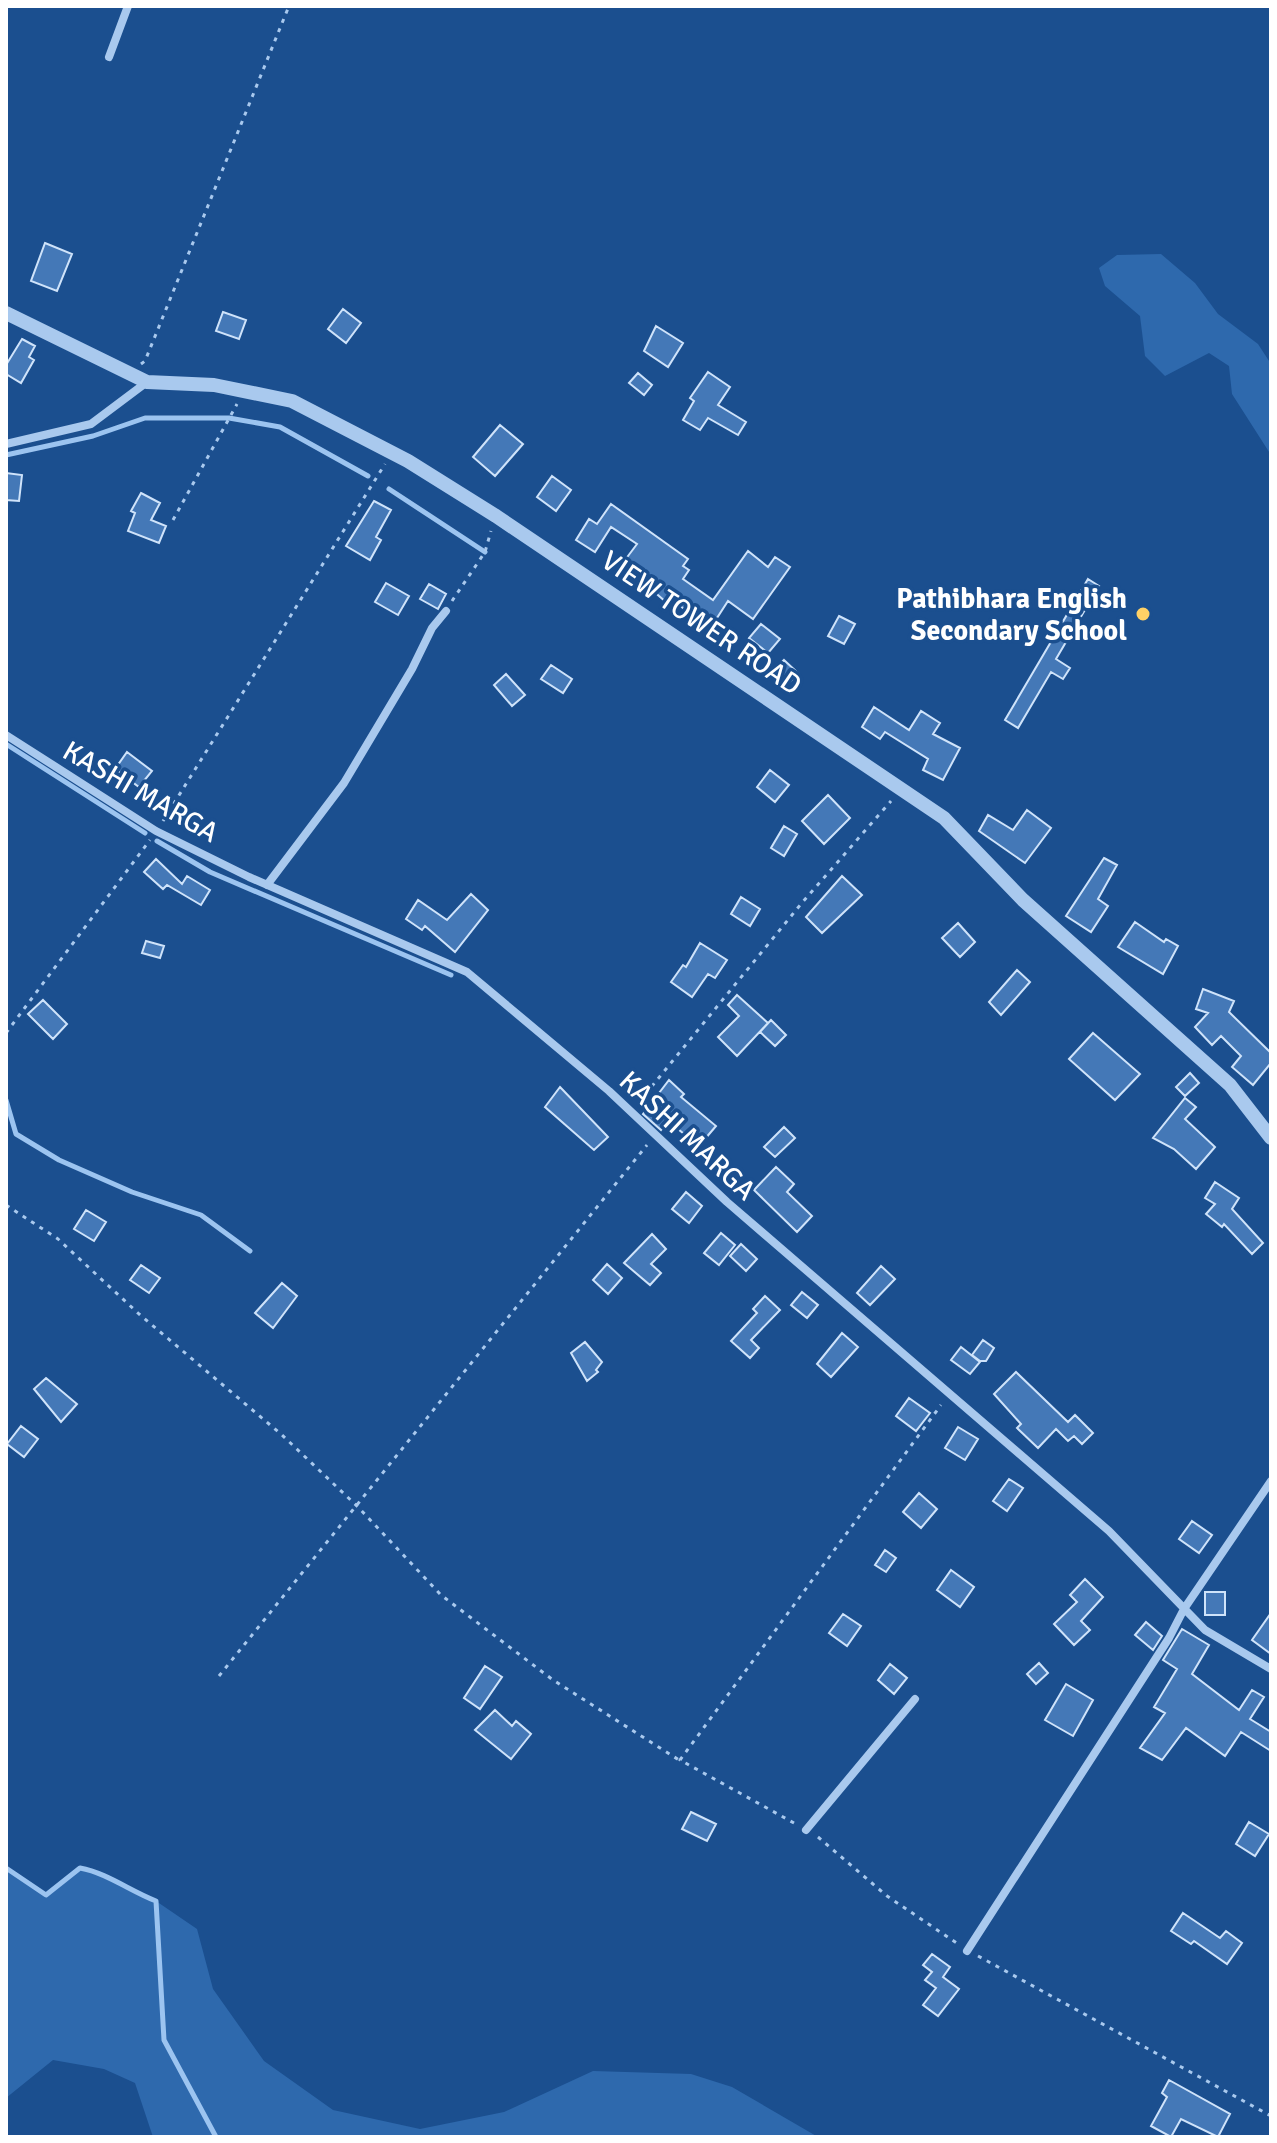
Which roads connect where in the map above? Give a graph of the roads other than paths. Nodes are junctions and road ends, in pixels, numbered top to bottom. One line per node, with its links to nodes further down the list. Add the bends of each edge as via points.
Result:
1 (128, 6): 2 (street)
2 (109, 57)
3 (6, 313): 4 (street, VIEW TOWER ROAD)
4 (147, 382): 5 (street, via 91,424); 9 (street, VIEW TOWER ROAD, via 244,390 292,401 391,452 496,516 902,789 944,818 1023,900 1230,1085)
5 (6, 444)
6 (446, 611): 8 (street, via 344,783)
7 (6, 735): 8 (street, KASHI MARGA, via 156,831)
8 (267, 885): 11 (street, KASHI MARGA, via 467,972 1109,1531)
9 (1271, 1138)
10 (1271, 1481): 11 (street)
11 (1184, 1609): 12 (street, KASHI MARGA, via 1205,1630); 15 (street)
12 (1271, 1669)
13 (915, 1699): 14 (street)
14 (806, 1830)
15 (967, 1951)

